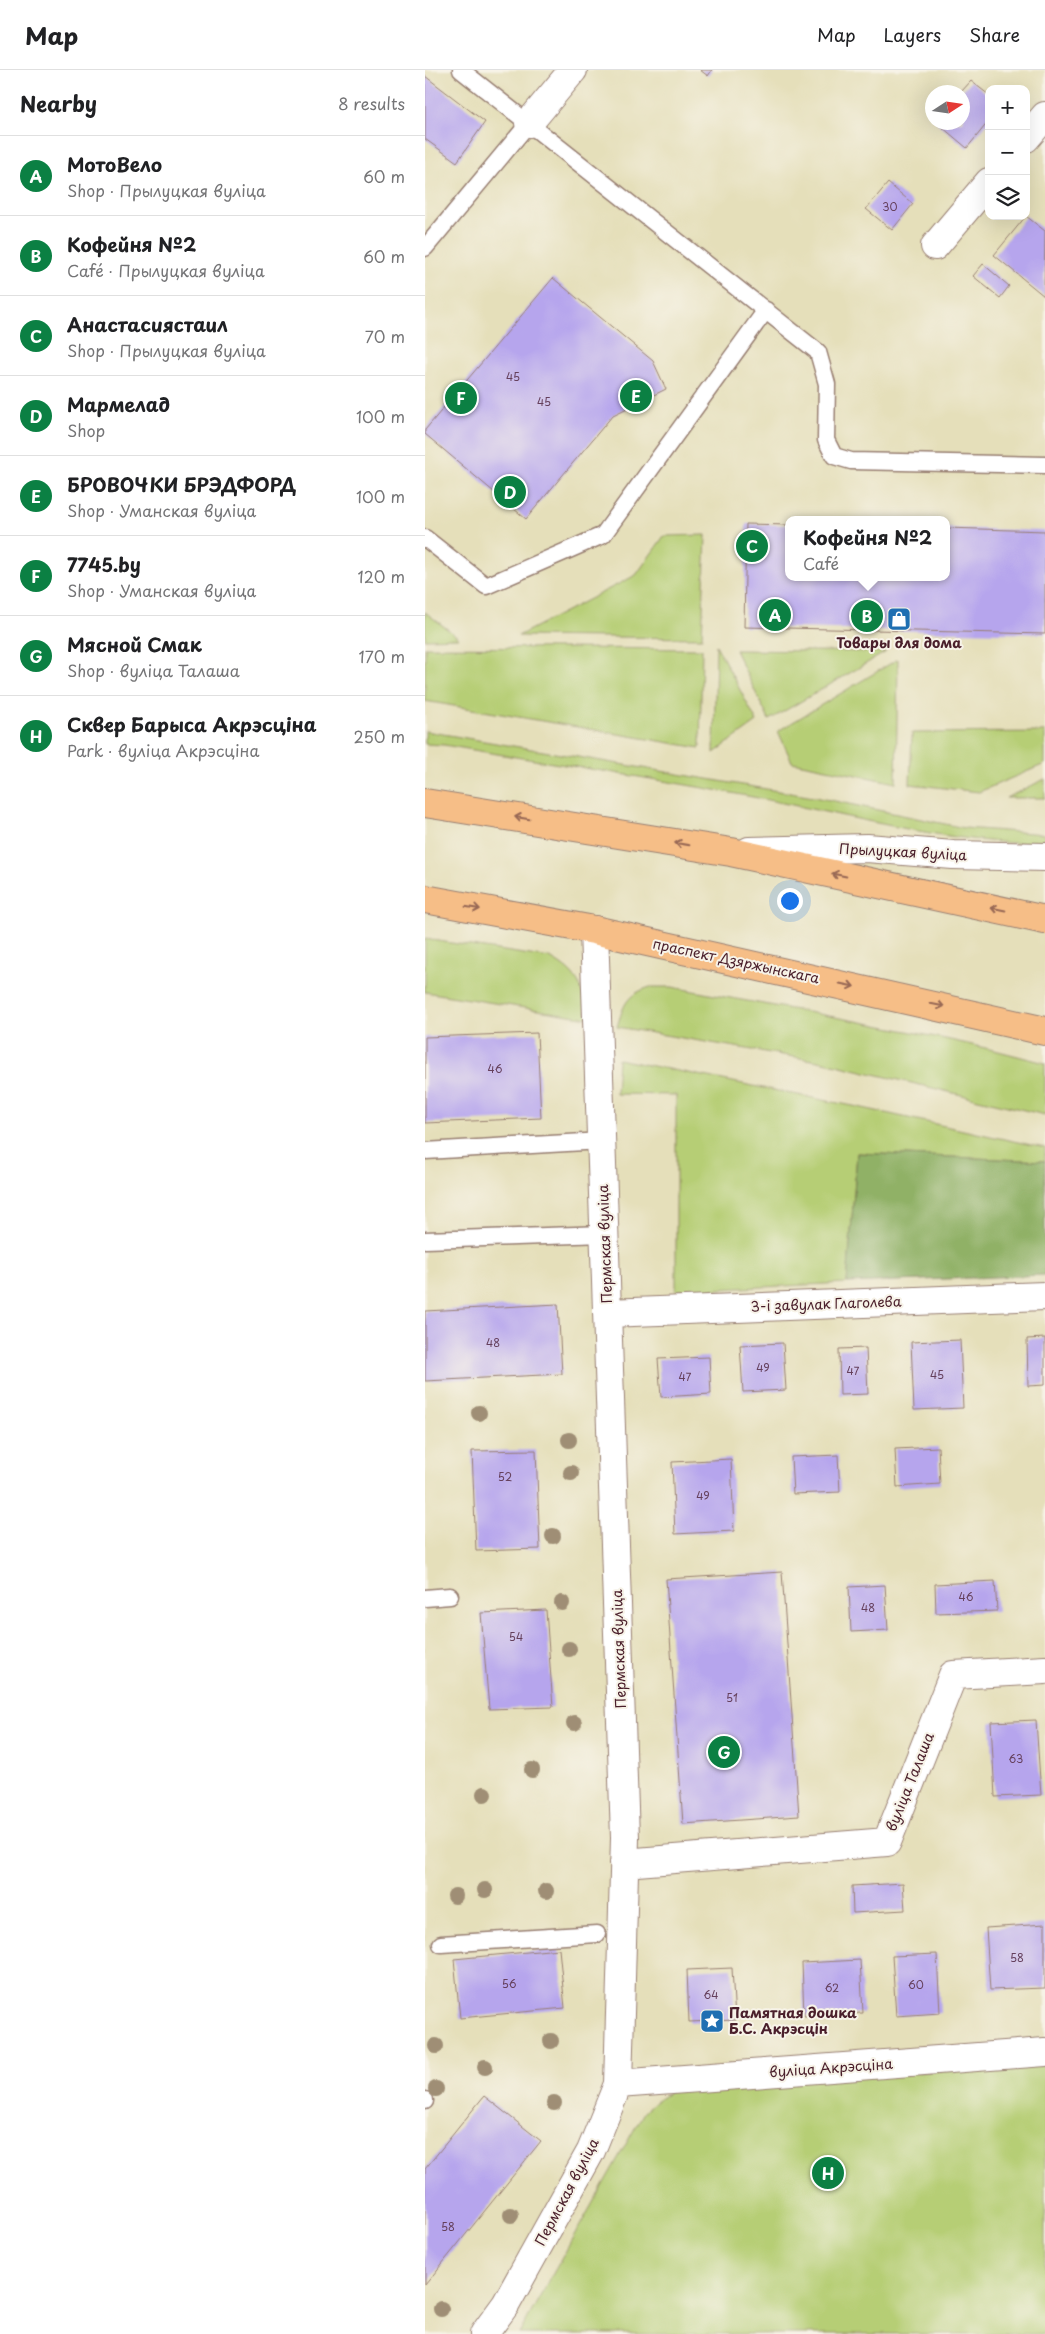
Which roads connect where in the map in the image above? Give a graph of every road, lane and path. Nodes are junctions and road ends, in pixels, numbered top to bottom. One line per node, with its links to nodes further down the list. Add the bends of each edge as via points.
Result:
1 (461, 70): 4 (lane)
2 (573, 70): 4 (street)
3 (1045, 116): 5 (street)
4 (529, 123): 8 (lane); 9 (lane)
5 (1030, 133)
6 (985, 187): 7 (street)
7 (935, 246)
8 (425, 248)
9 (766, 310): 10 (lane, via 817,352 827,384 826,440 834,456 851,461); 11 (lane, via 603,535 486,586)
10 (1045, 465)
11 (425, 538)
12 (425, 803): 13 (main road, one-way to 12)
13 (731, 852): 14 (street, Прылуцкая вуліца, via 867,848 953,855); 16 (main road, one-way to 13)
14 (1045, 857)
15 (425, 900): 17 (main road, праспект Дзяржынскага, one-way to 17)
16 (1045, 920)
17 (594, 930): 18 (main road, праспект Дзяржынскага, one-way to 18); 19 (street, Пермская вуліца)
18 (1045, 1031)
19 (601, 1141): 20 (lane); 21 (street, Пермская вуліца)
20 (425, 1151)
21 (605, 1234): 22 (lane); 24 (street, Пермская вуліца)
22 (425, 1240)
23 (1045, 1296): 24 (street, 3-і завулак Глаголева)
24 (607, 1313): 28 (street, Пермская вуліца)
25 (450, 1596): 26 (lane)
26 (425, 1598)
27 (1045, 1670): 28 (street, вуліца Талаша, via 953,1674 887,1842)
28 (624, 1863): 32 (street, Пермская вуліца)
29 (597, 1934): 30 (lane)
30 (441, 1944)
31 (1045, 2052): 32 (street, вуліца Акрэсціна)
32 (618, 2084): 33 (street, Пермская вуліца, via 591,2151 505,2304)
33 (484, 2334)

